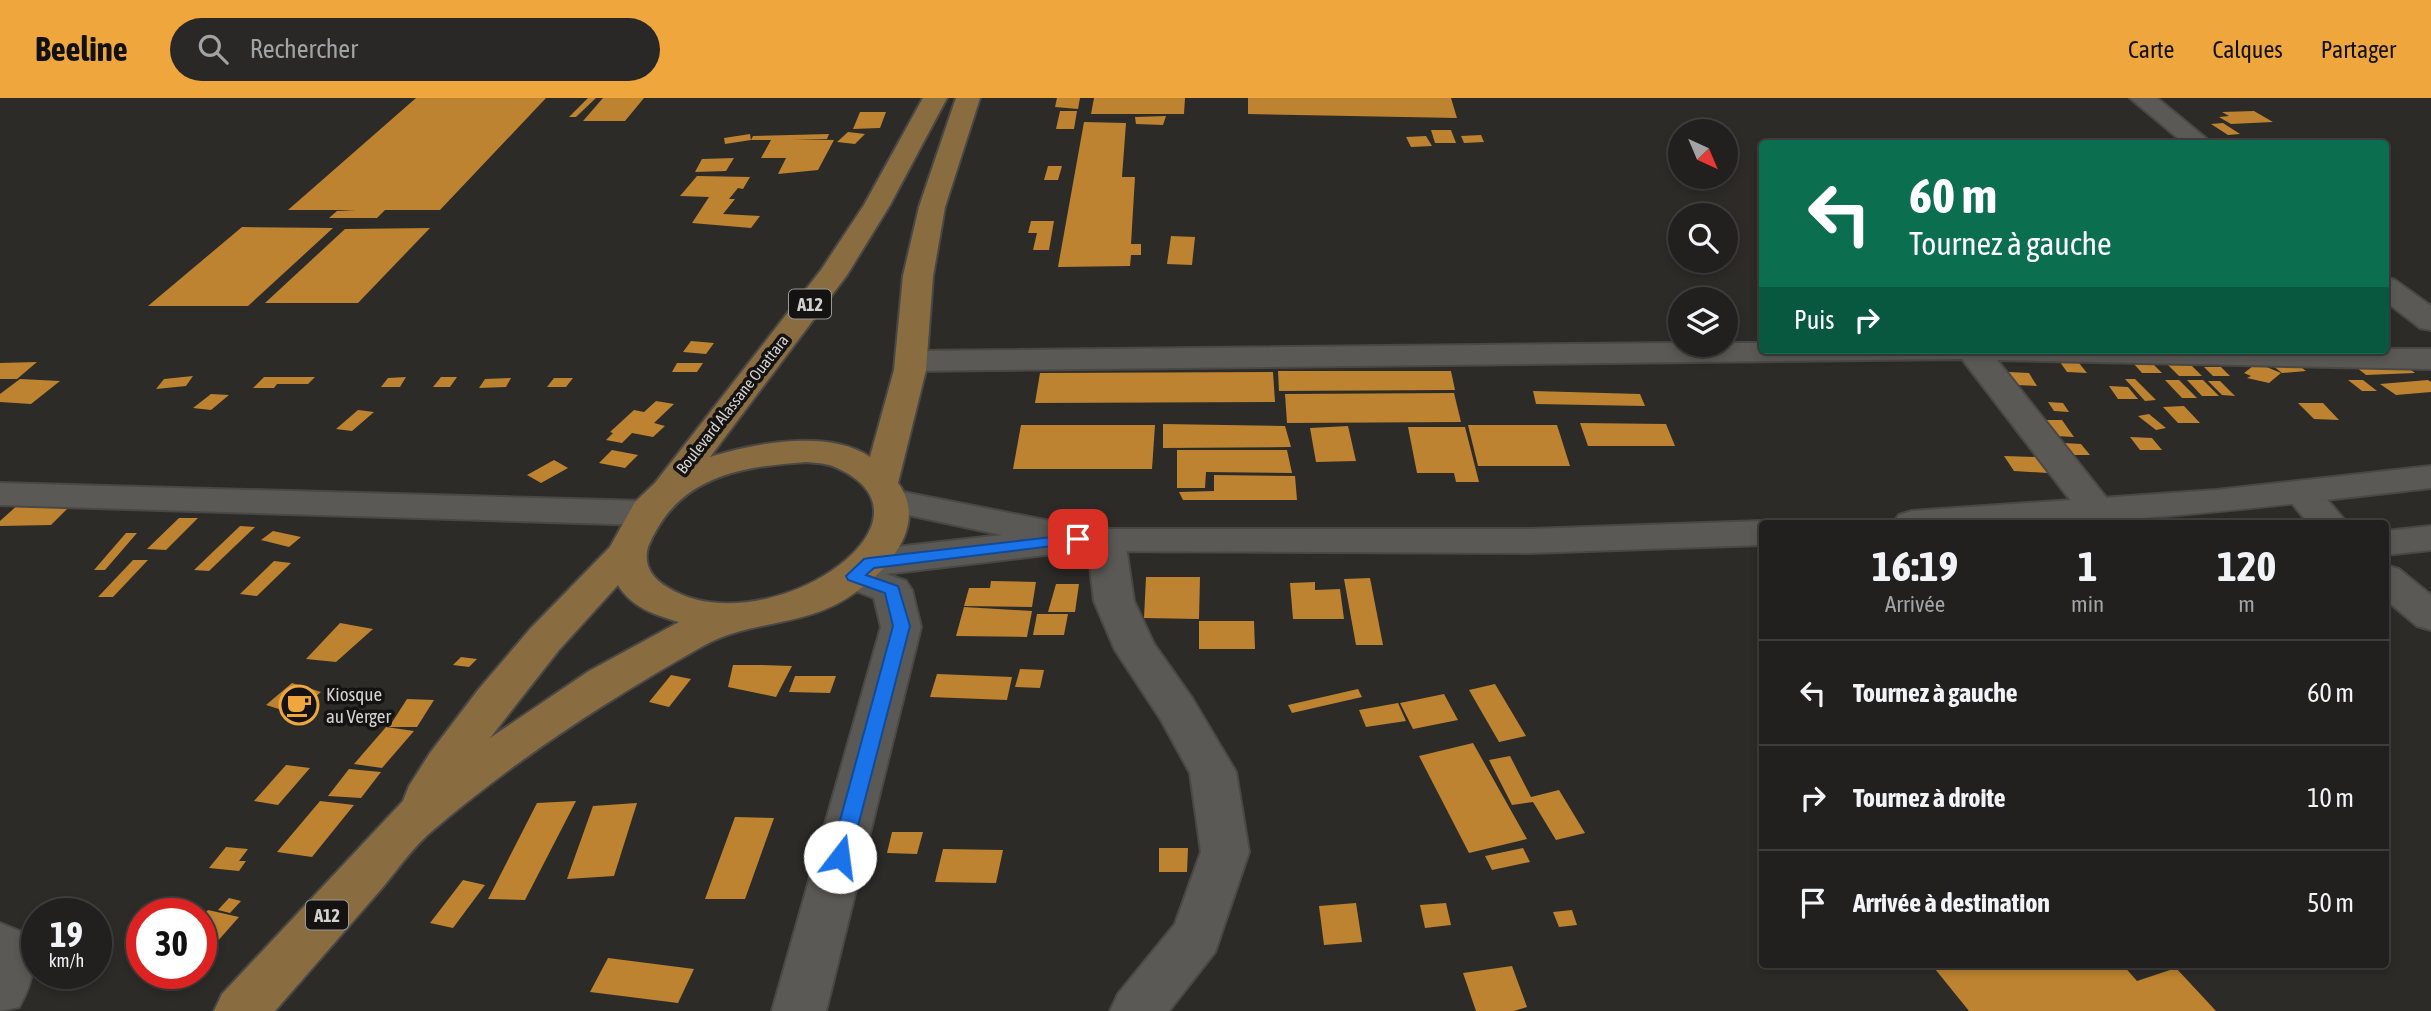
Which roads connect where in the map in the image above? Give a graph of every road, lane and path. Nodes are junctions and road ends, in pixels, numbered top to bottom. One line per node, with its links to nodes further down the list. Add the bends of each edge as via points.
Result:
1 (935, 98): 16 (main road, Boulevard Alassane Ouattara / A12, via 877,205 832,275)
2 (968, 98): 11 (main road, via 932,207 918,276)
3 (2142, 98): 4 (street)
4 (2196, 140)
5 (2389, 289): 6 (street)
6 (2431, 321)
7 (1759, 352): 11 (street)
8 (1975, 354): 17 (street)
9 (2179, 354): 10 (street)
10 (2431, 359)
11 (911, 361): 13 (main road)
12 (2431, 477): 14 (street)
13 (887, 491): 16 (main road, via 850,460 806,451 755,454 704,470); 22 (street); 25 (main road, via 890,531)
14 (2301, 492): 17 (street); 19 (street)
15 (0, 494): 16 (street)
16 (653, 504): 24 (main road)
17 (2096, 510): 18 (street)
18 (1954, 520)
19 (2325, 520)
20 (1759, 533): 22 (street, via 1530,541)
21 (2431, 538): 23 (street)
22 (1092, 539): 25 (street); 34 (street, via 1136,650 1213,772 1224,852 1197,936)
23 (2389, 543)
24 (627, 552): 27 (main road, via 630,571 649,596 685,612); 29 (main road, A12, via 503,690 448,762)
25 (861, 570): 27 (main road, via 819,597 777,611); 33 (street, via 892,590 901,626)
26 (2389, 581): 28 (street)
27 (733, 616): 29 (main road, A12, via 604,682)
28 (2431, 616)
29 (413, 819): 32 (main road, A12)
30 (0, 946): 31 (street, via 7,978)
31 (0, 990)
32 (241, 1011)
33 (799, 1011)
34 (1137, 1011)

